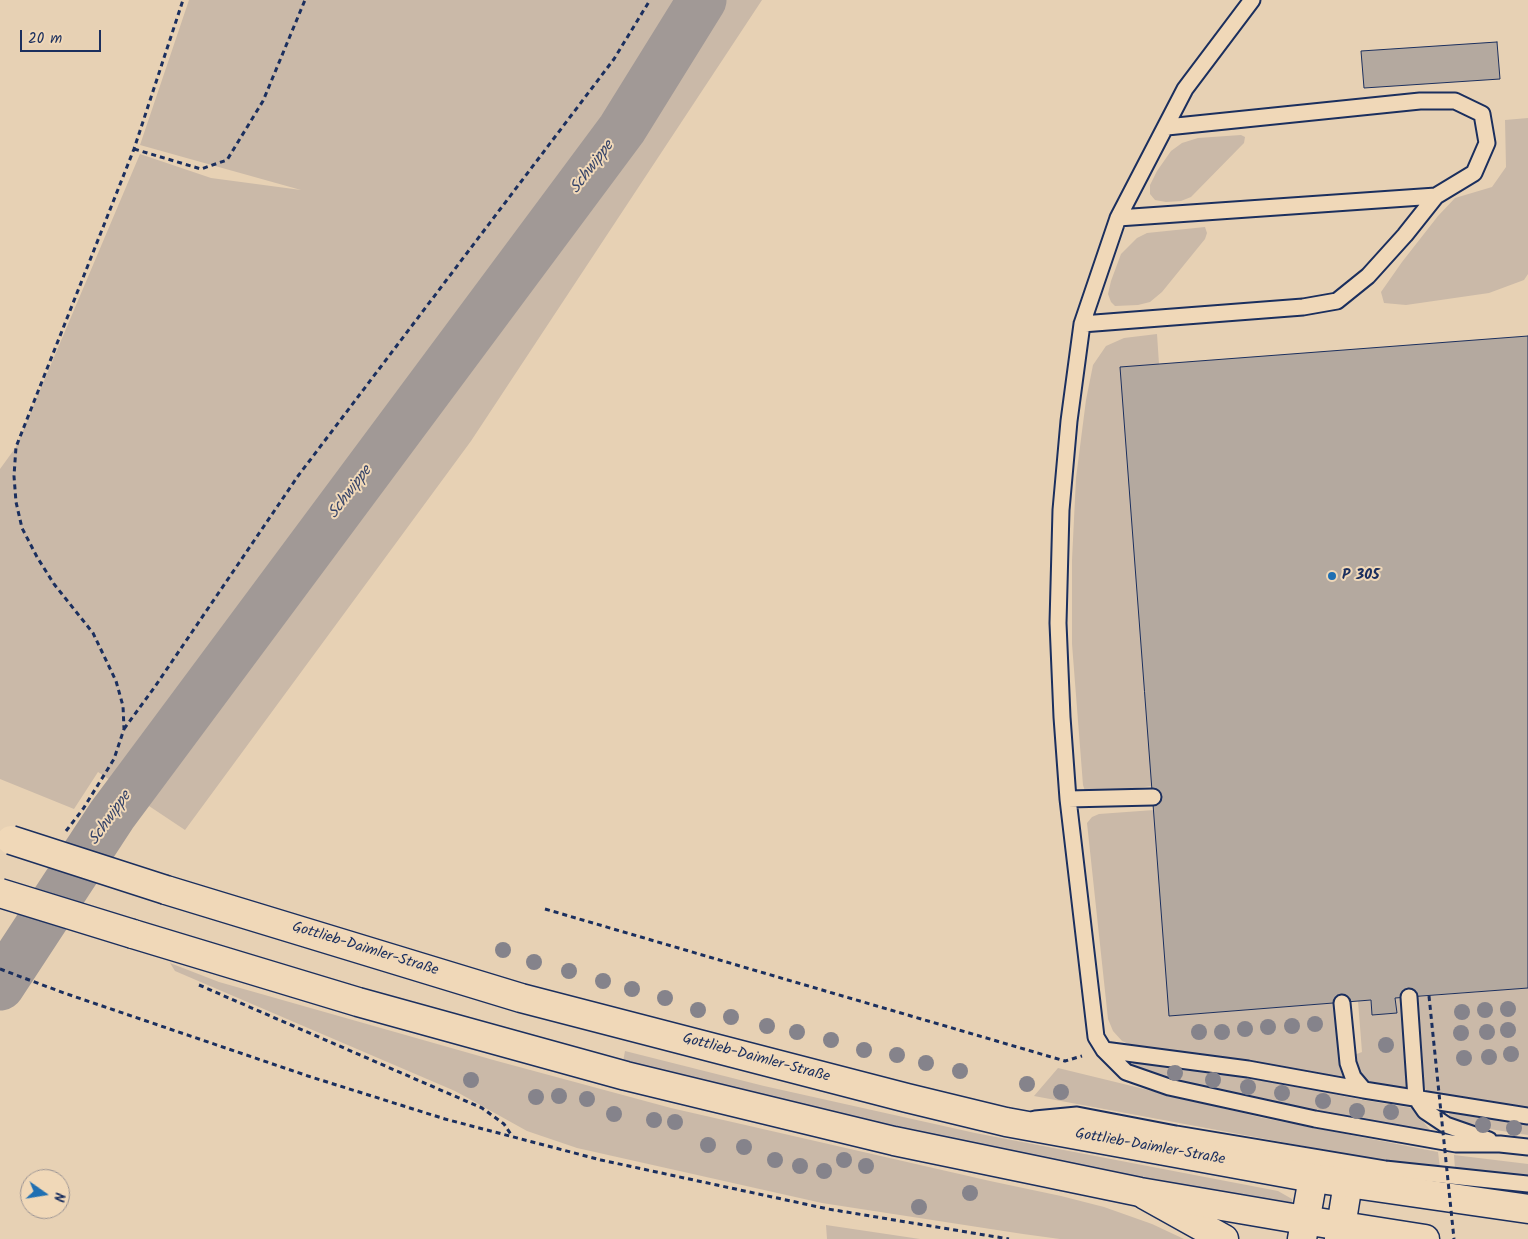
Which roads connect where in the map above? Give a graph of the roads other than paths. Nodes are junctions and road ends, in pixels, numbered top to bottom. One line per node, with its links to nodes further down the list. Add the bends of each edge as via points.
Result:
1 (1252, 0): 2 (lane, via 1185,89)
2 (1167, 127): 3 (lane, via 1420,101 1455,101 1482,114 1487,143 1474,172); 4 (lane)
3 (1436, 196): 4 (lane); 5 (lane, via 1368,276 1337,300 1302,307)
4 (1118, 218): 5 (lane)
5 (1082, 324): 7 (lane, via 1060,510 1058,623)
6 (1153, 797): 7 (lane)
7 (1068, 799): 12 (lane, via 1092,1013 1096,1037)
8 (5, 839): 16 (main road, Gottlieb-Daimler-Straße, bridge, via 521,998)
9 (0, 893): 22 (main road, bridge, via 358,1002 626,1076 894,1141)
10 (1409, 997): 14 (lane)
11 (1342, 1003): 13 (lane, via 1348,1063 1353,1077)
12 (1104, 1050): 13 (lane, via 1248,1069); 17 (lane, via 1126,1072 1169,1087 1315,1119 1456,1144)
13 (1364, 1090): 14 (lane)
14 (1416, 1098): 15 (lane); 17 (lane, via 1425,1111 1446,1126)
15 (1528, 1116)
16 (1006, 1122): 19 (main road, Gottlieb-Daimler-Straße); 21 (lane, via 1076,1114 1385,1169)
17 (1500, 1144): 18 (lane)
18 (1528, 1147)
19 (1313, 1178): 20 (main road, Gottlieb-Daimler-Straße); 24 (main road)
20 (1348, 1183): 23 (main road, Gottlieb-Daimler-Straße); 25 (main road)
21 (1528, 1184)
22 (1140, 1192): 24 (main road); 26 (main road)
23 (1528, 1209)
24 (1303, 1230): 25 (main road)
25 (1340, 1232): 27 (main road)
26 (1224, 1239)
27 (1425, 1239)

